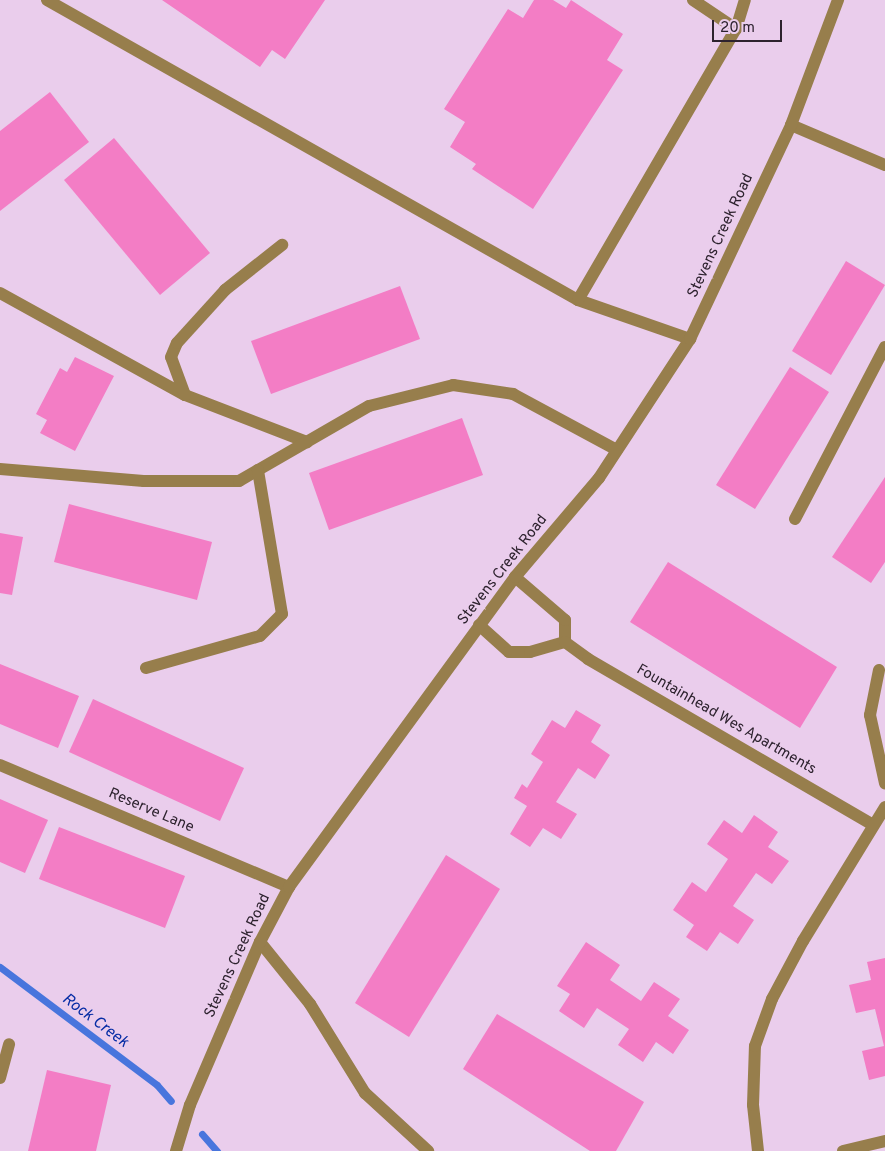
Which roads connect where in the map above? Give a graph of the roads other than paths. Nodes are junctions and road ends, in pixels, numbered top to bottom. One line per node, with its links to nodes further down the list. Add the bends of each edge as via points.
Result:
1 (47, 0): 10 (street)
2 (693, 0): 5 (street)
3 (746, 0): 5 (street)
4 (838, 0): 6 (street, Stevens Creek Road)
5 (736, 29): 10 (street)
6 (791, 125): 7 (street); 11 (street, Stevens Creek Road)
7 (885, 165)
8 (282, 245): 13 (street, via 225,290 177,343 171,357)
9 (0, 294): 13 (street)
10 (578, 300): 11 (street)
11 (690, 339): 15 (street, Stevens Creek Road)
12 (885, 347): 18 (street)
13 (185, 395): 14 (street)
14 (307, 442): 15 (street, via 369,406 453,385 513,394); 17 (street)
15 (617, 450): 19 (street, Stevens Creek Road, via 599,478)
16 (0, 468): 17 (street, via 144,481 239,481)
17 (258, 470): 22 (street, via 282,614 260,636)
18 (795, 519)
19 (514, 577): 20 (street, Stevens Creek Road); 21 (street, via 566,620)
20 (479, 625): 21 (street, via 509,652 530,652); 29 (street, Stevens Creek Road)
21 (565, 642): 28 (street, Fountainhead Wes Apartments, via 588,659)
22 (146, 668)
23 (880, 670): 24 (street, via 870,715)
24 (879, 729): 26 (street)
25 (0, 765): 29 (street, Reserve Lane)
26 (885, 784)
27 (885, 807): 28 (street)
28 (872, 824): 36 (street, via 772,999 759,1037 753,1104)
29 (289, 887): 30 (street, Stevens Creek Road)
30 (260, 942): 34 (street, Stevens Creek Road, via 190,1105); 35 (street, via 310,1004 365,1093)
31 (9, 1044): 32 (street)
32 (0, 1078)
33 (885, 1141): 37 (street)
34 (176, 1151)
35 (428, 1151)
36 (758, 1151)
37 (843, 1151)

